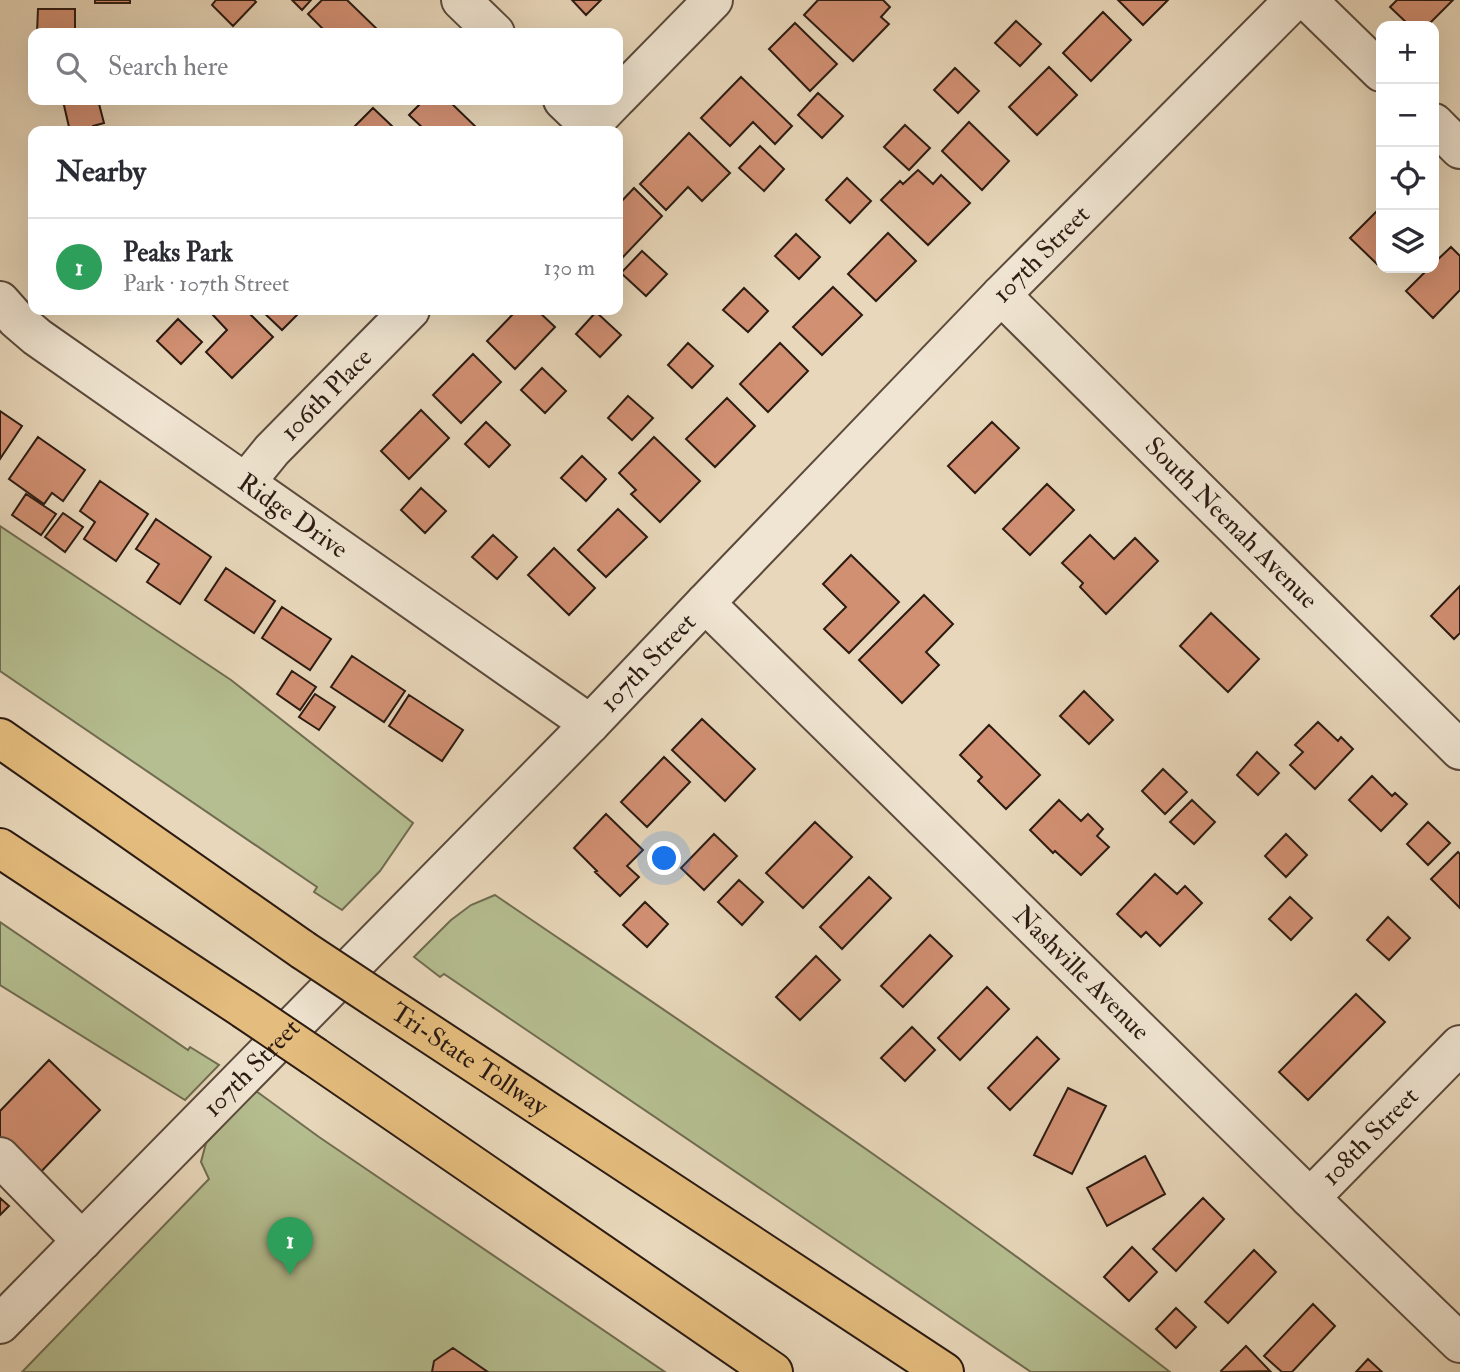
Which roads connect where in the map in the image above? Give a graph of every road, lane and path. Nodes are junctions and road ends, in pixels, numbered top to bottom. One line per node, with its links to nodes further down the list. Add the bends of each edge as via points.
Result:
1 (461, 0): 5 (street)
2 (713, 0): 7 (street)
3 (1294, 0): 10 (street, 107th Street)
4 (1307, 0): 6 (street)
5 (490, 28)
6 (1376, 67)
7 (623, 84)
8 (1439, 129): 9 (street)
9 (1460, 149)
10 (1000, 295): 14 (street, 107th Street); 17 (street, South Neenah Avenue)
11 (0, 301): 13 (street, Ridge Drive, via 37,337)
12 (405, 315): 13 (street, 106th Place)
13 (246, 482): 15 (street, Ridge Drive)
14 (705, 603): 15 (street, 107th Street); 21 (street, Nashville Avenue)
15 (590, 724): 22 (street, 107th Street)
16 (0, 738): 26 (highway, Tri-State Tollway, bridge, via 374,998)
17 (1460, 750)
18 (0, 848): 25 (highway, bridge, via 315,1057)
19 (1460, 1045): 21 (street, 108th Street)
20 (0, 1157): 22 (street)
21 (1310, 1198): 24 (street, Nashville Avenue)
22 (82, 1241): 23 (street, 107th Street)
23 (0, 1324)
24 (1460, 1343)
25 (773, 1372)
26 (944, 1372)

